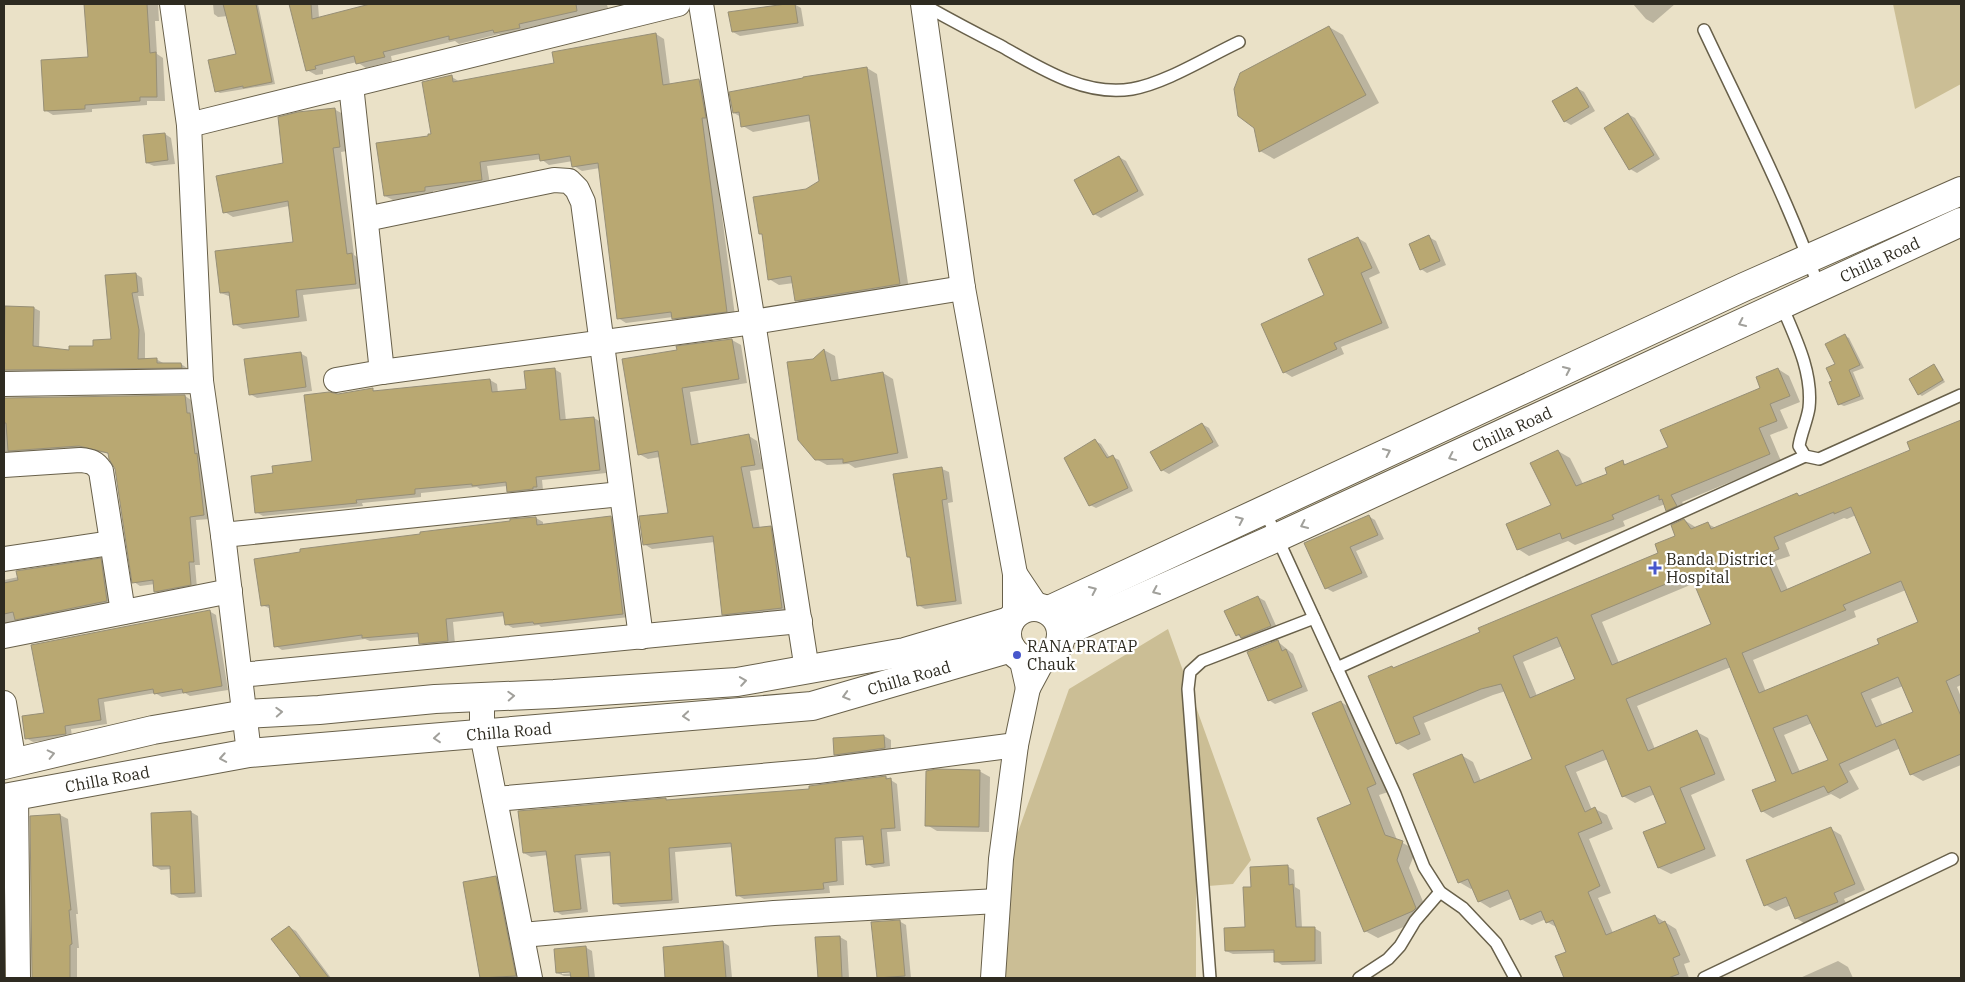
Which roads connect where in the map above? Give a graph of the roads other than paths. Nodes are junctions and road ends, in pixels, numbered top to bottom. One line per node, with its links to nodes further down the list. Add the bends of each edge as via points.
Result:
1 (172, 4): 8 (street)
2 (678, 4): 7 (street)
3 (701, 4): 16 (street)
4 (923, 4): 6 (lane, via 1044,70 1084,86 1108,90 1131,89 1157,82); 13 (street)
5 (1704, 30): 12 (lane)
6 (1239, 42)
7 (351, 85): 8 (street); 10 (street)
8 (189, 125): 19 (street)
9 (1961, 191): 12 (main road)
10 (366, 219): 17 (street, via 554,180 569,181 584,202); 18 (street)
11 (1961, 222): 14 (main road, Chilla Road)
12 (1809, 259): 14 (lane); 21 (main road, one-way to 12)
13 (963, 288): 16 (street); 35 (street, via 1015,574)
14 (1819, 288): 15 (main road, Chilla Road)
15 (1781, 304): 24 (main road, Chilla Road, one-way to 24); 25 (lane, via 1800,349 1808,382 1808,409 1799,446)
16 (753, 322): 17 (street); 37 (street)
17 (601, 342): 18 (street); 27 (street)
18 (382, 372): 20 (street)
19 (201, 380): 22 (street); 29 (street)
20 (336, 380)
21 (1538, 383): 24 (main road); 28 (main road, one-way to 21)
22 (4, 384)
23 (1961, 395): 25 (lane, via 1819,459)
24 (1551, 411): 30 (main road, Chilla Road, one-way to 30)
25 (1806, 456): 41 (lane)
26 (4, 465): 31 (street, via 80,460 97,464 101,471)
27 (621, 494): 29 (street); 39 (street)
28 (1264, 509): 30 (lane); 35 (main road, one-way to 28)
29 (223, 536): 33 (street)
30 (1278, 538): 35 (main road, Chilla Road, one-way to 35); 36 (lane)
31 (111, 543): 32 (street); 34 (street)
32 (4, 559)
33 (230, 591): 34 (street); 43 (street)
34 (123, 612): 38 (street)
35 (1034, 617): 40 (main road, via 1007,630 1007,640); 40 (main road, via 1060,642 1050,656); 42 (main road, via 905,652)
36 (1314, 618): 41 (lane); 61 (lane, via 1202,661 1190,672 1188,689)
37 (800, 621): 39 (street); 42 (street)
38 (4, 636)
39 (641, 637): 43 (street)
40 (1025, 655): 47 (main road, Chilla Road, one-way to 47, via 812,706); 48 (street, via 1028,688)
41 (1337, 668): 54 (lane, via 1395,794 1424,867)
42 (807, 670): 44 (main road, one-way to 42, via 737,682)
43 (240, 676): 46 (street)
44 (482, 697): 46 (main road, one-way to 44); 47 (street)
45 (4, 703): 50 (street)
46 (246, 714): 49 (street); 50 (main road, one-way to 46, via 153,730)
47 (482, 734): 49 (main road, Chilla Road, one-way to 49); 52 (street)
48 (1016, 745): 52 (street, via 818,771); 55 (street)
49 (249, 753): 51 (main road, Chilla Road, one-way to 51)
50 (9, 764)
51 (10, 797): 57 (street)
52 (494, 799): 56 (street)
53 (1952, 859): 64 (lane)
54 (1440, 892): 62 (lane, via 1414,921 1400,946 1388,959); 63 (lane, via 1463,908 1496,943)
55 (998, 901): 56 (street, via 774,913); 60 (street)
56 (522, 935): 59 (street)
57 (11, 951): 58 (street)
58 (18, 978)
59 (530, 978)
60 (993, 978)
61 (1210, 978)
62 (1360, 978)
63 (1515, 978)
64 (1704, 978)

